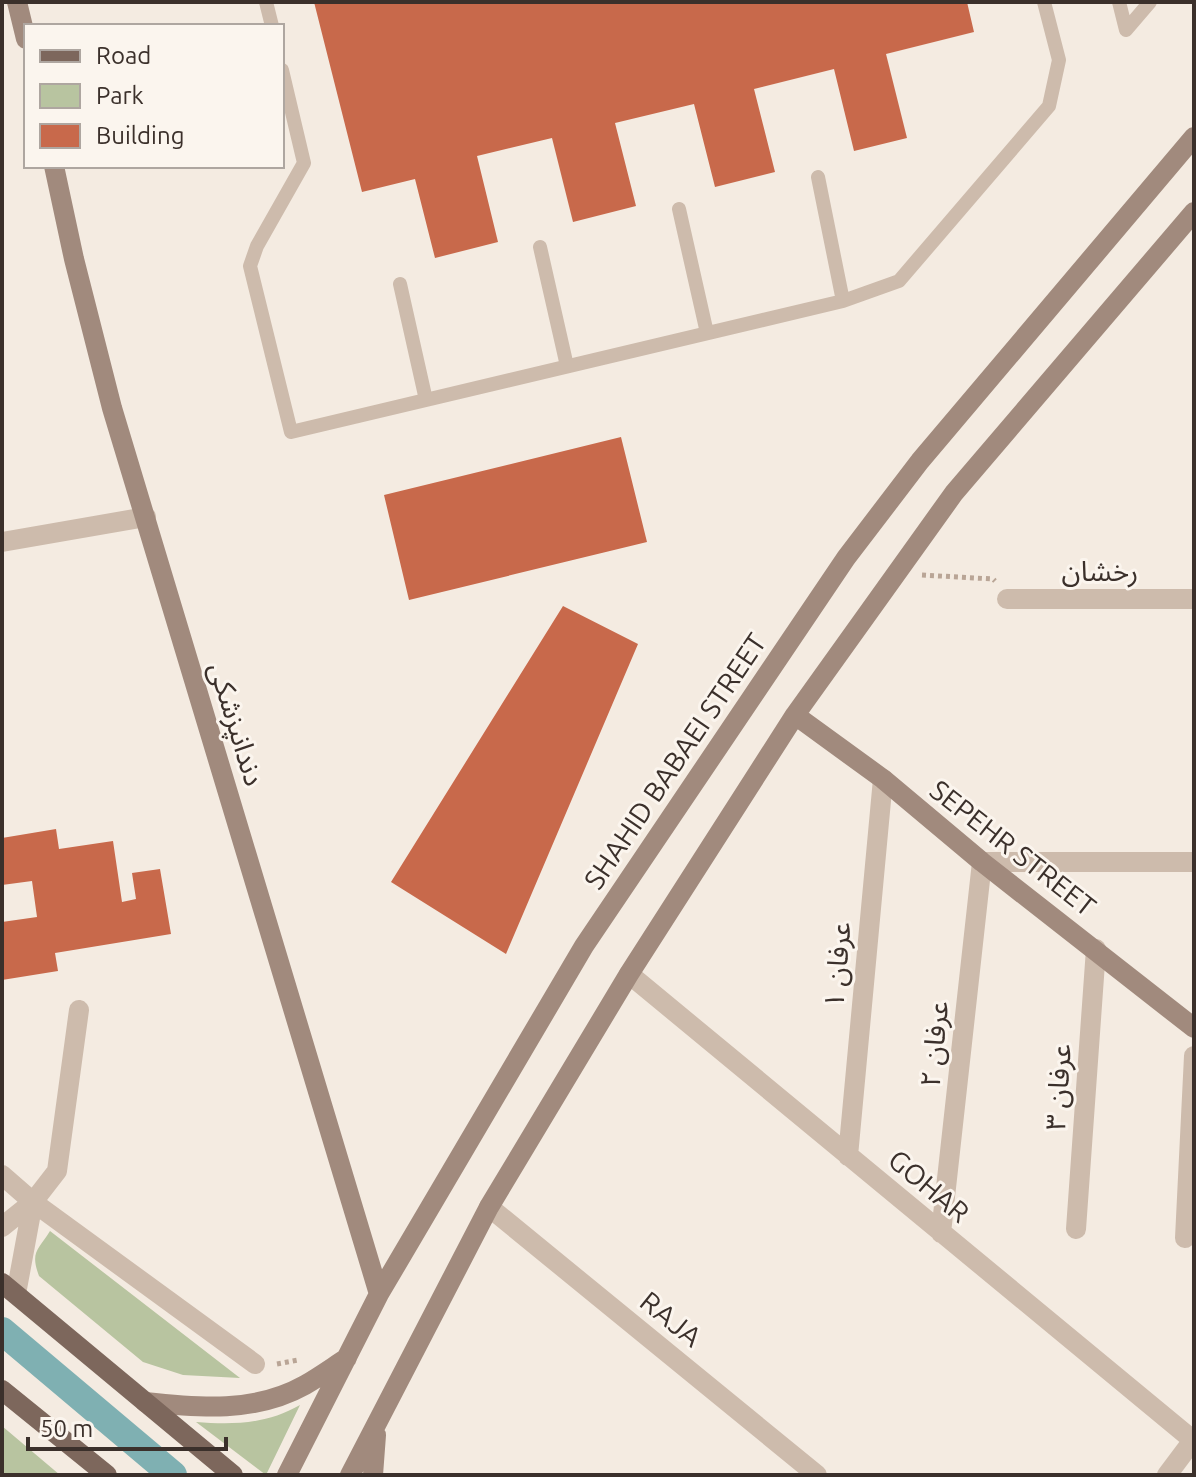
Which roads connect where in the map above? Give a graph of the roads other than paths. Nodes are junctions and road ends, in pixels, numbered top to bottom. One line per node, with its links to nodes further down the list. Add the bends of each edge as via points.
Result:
1 (17, 2): 7 (main road)
2 (266, 2): 6 (lane)
3 (1044, 2): 16 (lane, via 1059,60 1049,106 899,281)
4 (1119, 2): 5 (lane, via 1126,30)
5 (1150, 2)
6 (272, 24)
7 (24, 31)
8 (284, 78): 19 (lane, via 304,163 250,266 291,432)
9 (1194, 137): 42 (main road, SHAHID BABAEI STREET, via 920,461 846,558 584,946)
10 (54, 168): 20 (main road, دندانپزشکی, via 112,408)
11 (818, 177): 16 (lane)
12 (679, 209): 17 (lane)
13 (1194, 212): 24 (main road, via 954,493)
14 (540, 247): 18 (lane)
15 (400, 284): 19 (lane)
16 (843, 301): 17 (lane)
17 (707, 333): 18 (lane)
18 (567, 366): 19 (lane)
19 (426, 400)
20 (146, 517): 21 (street); 42 (main road, دندانپزشکی)
21 (2, 542)
22 (1007, 599): 23 (street, رخشان)
23 (1194, 599)
24 (795, 715): 25 (main road, SEPEHR STREET); 29 (main road)
25 (883, 779): 26 (main road, SEPEHR STREET); 33 (street, عرفان ۱)
26 (982, 862): 27 (street); 28 (main road, SEPEHR STREET); 39 (street, عرفان ۲)
27 (1194, 862)
28 (1096, 949): 31 (main road, SEPEHR STREET); 38 (street, عرفان ۳)
29 (629, 974): 33 (street, GOHAR); 36 (main road)
30 (79, 1010): 35 (street, via 57,1171)
31 (1194, 1028)
32 (1194, 1056): 40 (street)
33 (848, 1156): 39 (street, GOHAR)
34 (2, 1175): 35 (street)
35 (33, 1202): 37 (street); 41 (street); 44 (street)
36 (489, 1207): 47 (main road); 54 (street, RAJA)
37 (2, 1227)
38 (1076, 1229)
39 (941, 1233): 48 (street, GOHAR)
40 (1185, 1238)
41 (9, 1289): 46 (main road)
42 (379, 1294): 43 (main road, SHAHID BABAEI STREET)
43 (347, 1358): 46 (main road, via 304,1386 252,1403 199,1408); 51 (main road, SHAHID BABAEI STREET)
44 (255, 1364)
45 (2, 1390): 49 (main road)
46 (145, 1402): 50 (main road)
47 (384, 1409): 52 (main road); 53 (main road, via 374,1443)
48 (1194, 1440): 55 (street)
49 (107, 1475)
50 (233, 1475)
51 (287, 1475)
52 (350, 1475)
53 (373, 1475)
54 (817, 1475)
55 (1167, 1475)

